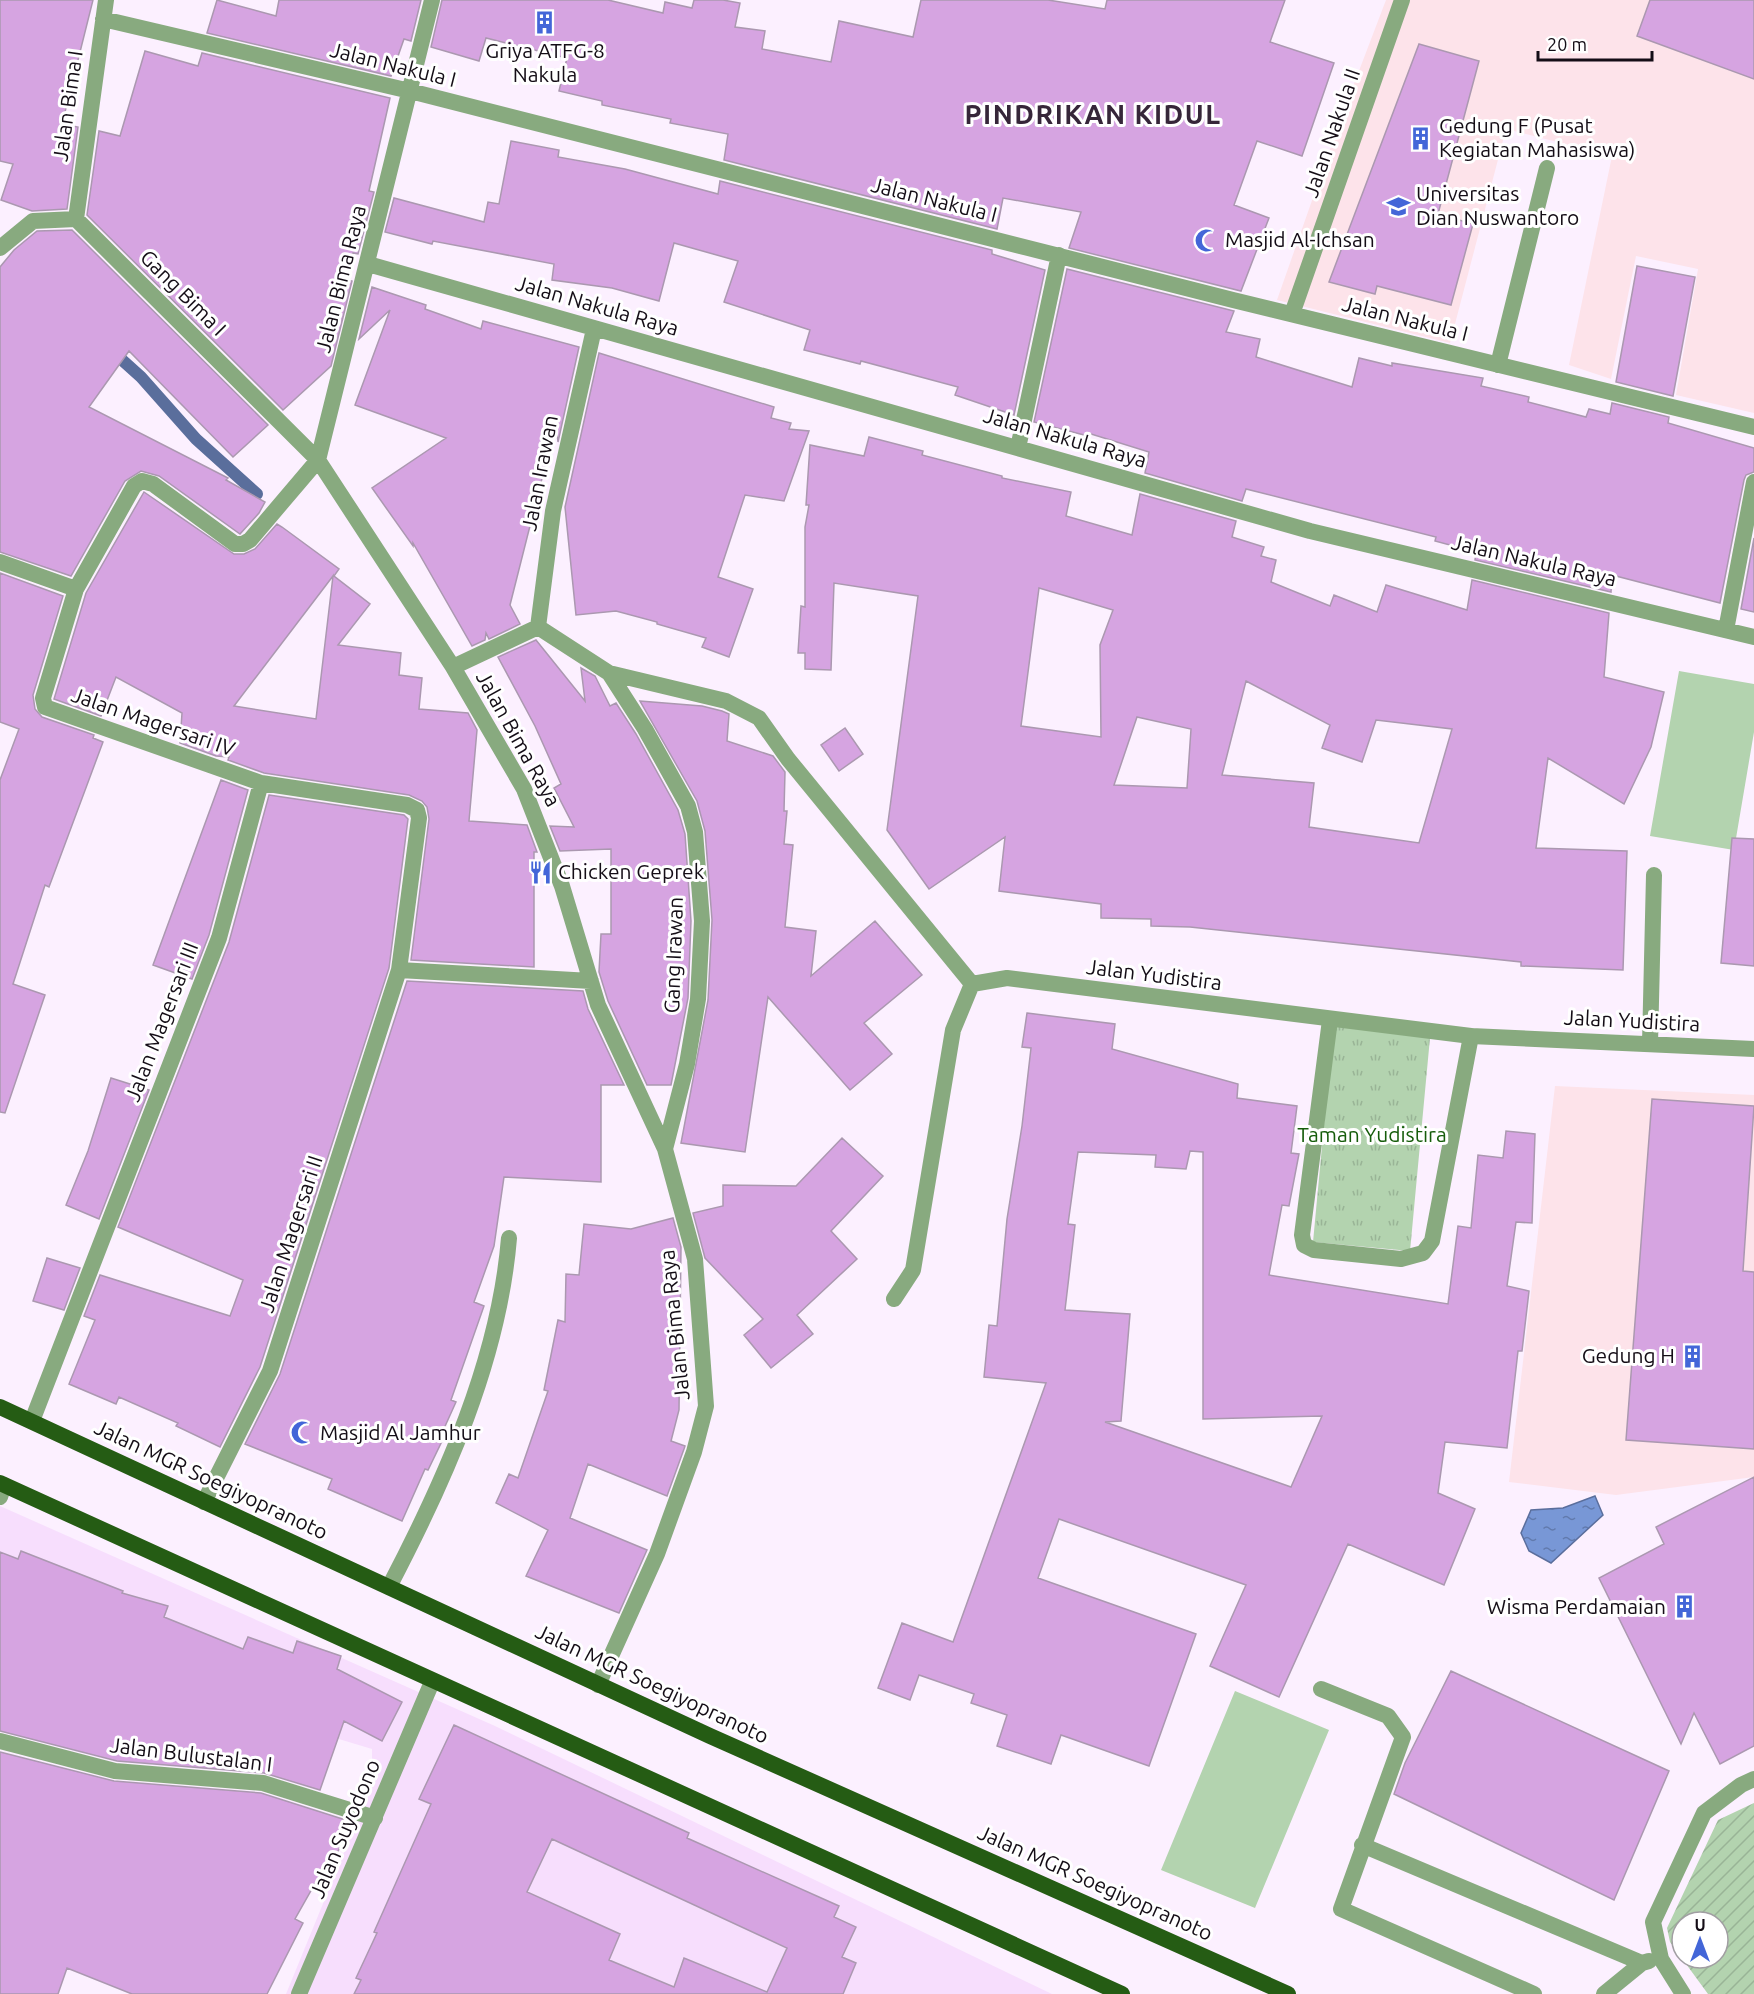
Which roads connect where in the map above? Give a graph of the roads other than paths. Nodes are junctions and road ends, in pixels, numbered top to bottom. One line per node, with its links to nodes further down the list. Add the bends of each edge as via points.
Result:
1 (106, 0): 4 (street, Jalan Bima I)
2 (432, 0): 5 (street, Jalan Bima Raya)
3 (1402, 0): 11 (street, Jalan Nakula II)
4 (103, 19): 5 (street, Jalan Nakula I); 7 (street, Jalan Bima I)
5 (410, 91): 9 (street, Jalan Nakula I); 10 (street, Jalan Bima Raya)
6 (1547, 168): 13 (street)
7 (76, 219): 8 (street, via 33,220); 16 (street, Gang Bima I)
8 (4, 244)
9 (1059, 255): 11 (street, Jalan Nakula I); 15 (street)
10 (368, 264): 12 (street, Jalan Nakula Raya); 16 (street, Jalan Bima Raya)
11 (1292, 314): 13 (street, Jalan Nakula I)
12 (594, 329): 15 (street, Jalan Nakula Raya); 20 (street, Jalan Irawan, via 553,511)
13 (1498, 365): 14 (street, Jalan Nakula I)
14 (1754, 426)
15 (1018, 448): 21 (street, Jalan Nakula Raya, via 1311,531)
16 (318, 460): 19 (street, Jalan Magersari IV, via 243,544 235,544 153,484 142,481 134,486); 23 (street, Jalan Bima Raya)
17 (1754, 482): 21 (street)
18 (0, 562): 19 (street)
19 (76, 589): 25 (street, Jalan Magersari IV, via 43,698 45,707)
20 (538, 627): 23 (street); 24 (street)
21 (1726, 630): 22 (street, Jalan Nakula Raya)
22 (1754, 637)
23 (453, 668): 28 (street, Jalan Bima Raya, via 525,789 559,877)
24 (609, 673): 29 (street, via 726,701 759,718); 34 (street, Gang Irawan, via 688,806 695,832 702,921 698,999 687,1064)
25 (261, 783): 27 (street, Jalan Magersari II, via 407,805 417,810); 38 (street, Jalan Magersari III, via 219,938)
26 (1654, 875): 32 (street)
27 (399, 970): 28 (street); 40 (street, Jalan Magersari II, via 270,1371)
28 (591, 981): 34 (street, Jalan Bima Raya, via 598,1005)
29 (972, 984): 30 (street, Jalan Yudistira, via 1007,978); 36 (street, via 953,1030 914,1270)
30 (1330, 1020): 31 (street, Jalan Yudistira); 31 (street, via 1302,1235 1304,1245 1314,1250 1401,1259 1423,1253 1432,1241)
31 (1472, 1036): 32 (street, Jalan Yudistira)
32 (1650, 1044): 33 (street, Jalan Yudistira)
33 (1754, 1049)
34 (665, 1149): 43 (street, Jalan Bima Raya, via 695,1258 706,1406 694,1452 657,1554)
35 (509, 1238): 41 (street, via 501,1302 483,1369 457,1438)
36 (894, 1299)
37 (0, 1407): 38 (highway, Jalan MGR Soegiyopranoto)
38 (32, 1422): 40 (highway, Jalan MGR Soegiyopranoto)
39 (1, 1488): 42 (highway)
40 (204, 1502): 41 (highway, Jalan MGR Soegiyopranoto)
41 (389, 1587): 43 (highway, Jalan MGR Soegiyopranoto)
42 (432, 1682): 47 (street, Jalan Suyodono); 52 (highway)
43 (598, 1685): 53 (highway, Jalan MGR Soegiyopranoto)
44 (1321, 1689): 48 (street, via 1388,1716 1402,1737)
45 (0, 1741): 47 (street, Jalan Bulustalan I, via 115,1771 263,1783)
46 (1754, 1779): 49 (street, via 1704,1813 1653,1922)
47 (375, 1818): 51 (street, Jalan Suyodono)
48 (1362, 1845): 50 (street); 54 (street, via 1341,1908)
49 (1661, 1959): 50 (street); 56 (street)
50 (1642, 1963): 55 (street)
51 (298, 1994)
52 (1122, 1994)
53 (1288, 1994)
54 (1534, 1994)
55 (1604, 1994)
56 (1683, 1994)

